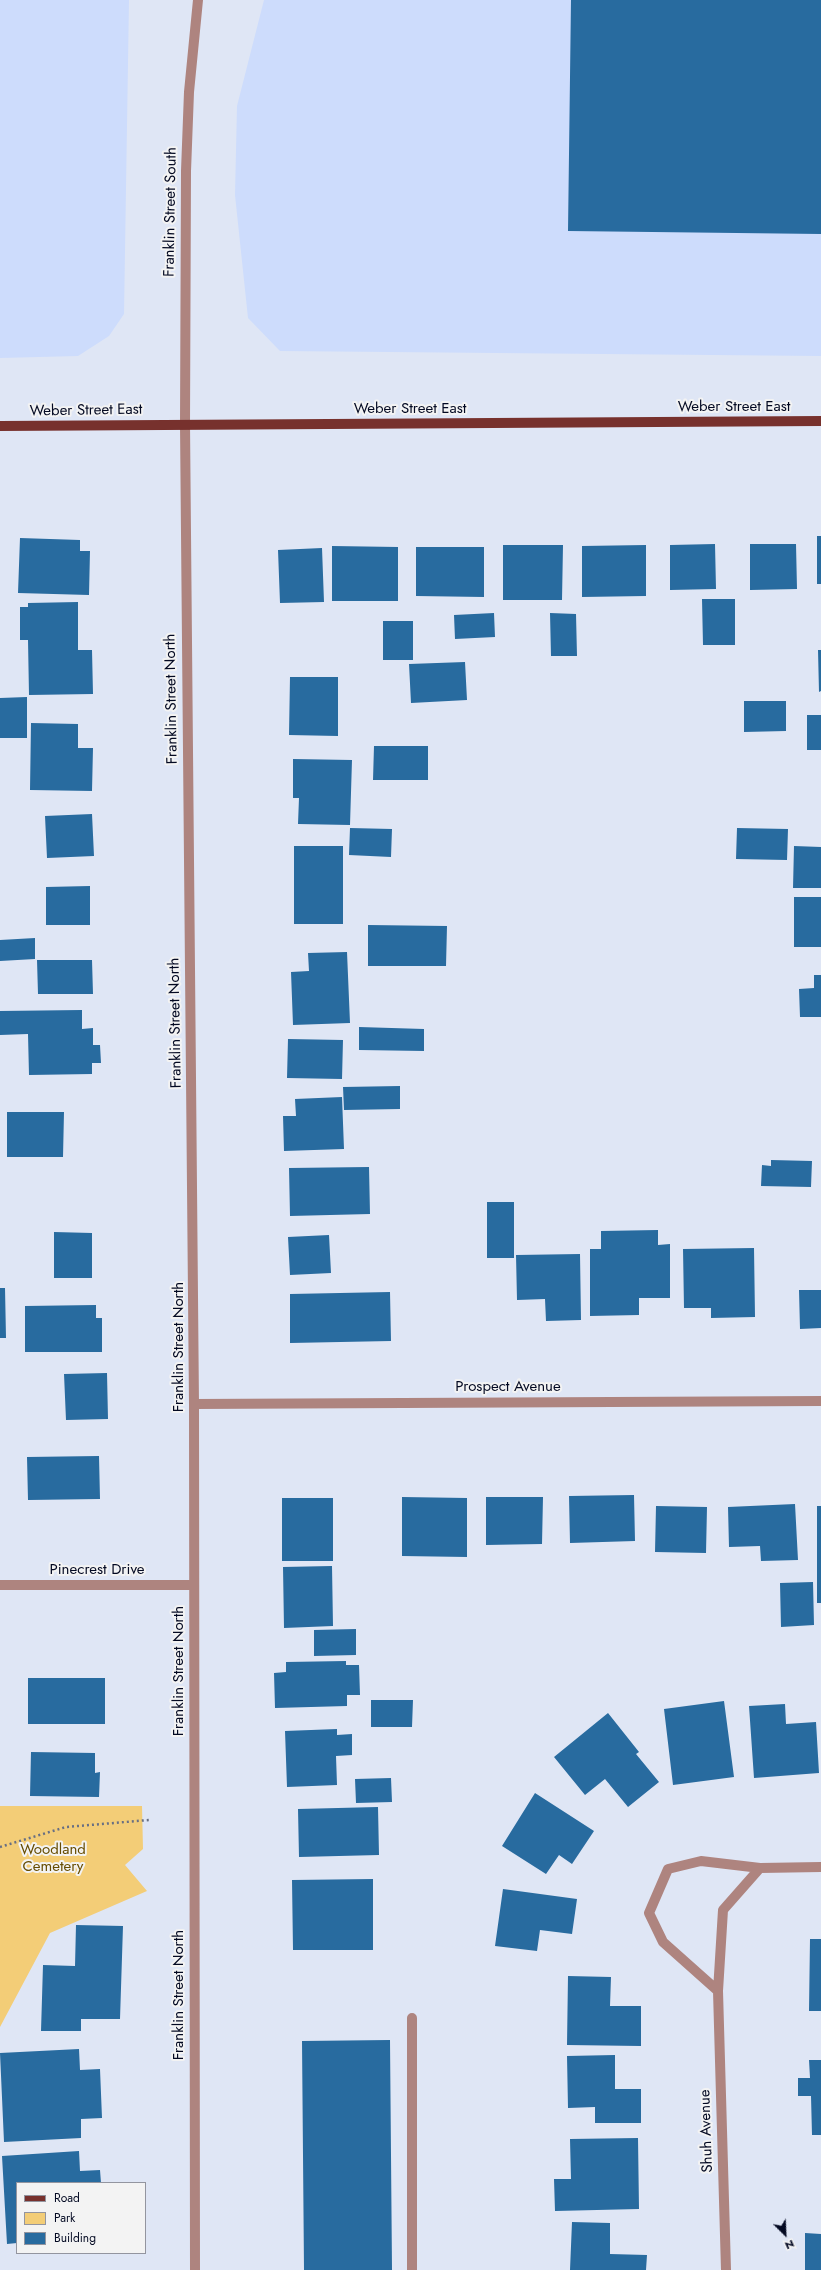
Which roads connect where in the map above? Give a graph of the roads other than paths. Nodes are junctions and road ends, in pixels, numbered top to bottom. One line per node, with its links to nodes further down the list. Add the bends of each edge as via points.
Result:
1 (198, 0): 3 (street, Franklin Street South, via 189,92 186,170)
2 (821, 421): 3 (main road, Weber Street East)
3 (185, 424): 4 (main road, Weber Street East); 6 (street, Franklin Street North)
4 (0, 426)
5 (821, 1401): 6 (street, Prospect Avenue)
6 (194, 1404): 8 (street, Franklin Street North)
7 (0, 1585): 8 (street, Pinecrest Drive)
8 (194, 1585): 13 (street, Franklin Street North)
9 (821, 1867): 10 (street)
10 (760, 1868): 11 (street, Shuh Avenue, via 723,1910); 11 (street, via 701,1861 668,1869 649,1913 663,1942)
11 (718, 1991): 15 (street, Shuh Avenue)
12 (412, 2018): 14 (street)
13 (195, 2270)
14 (412, 2270)
15 (726, 2270)

